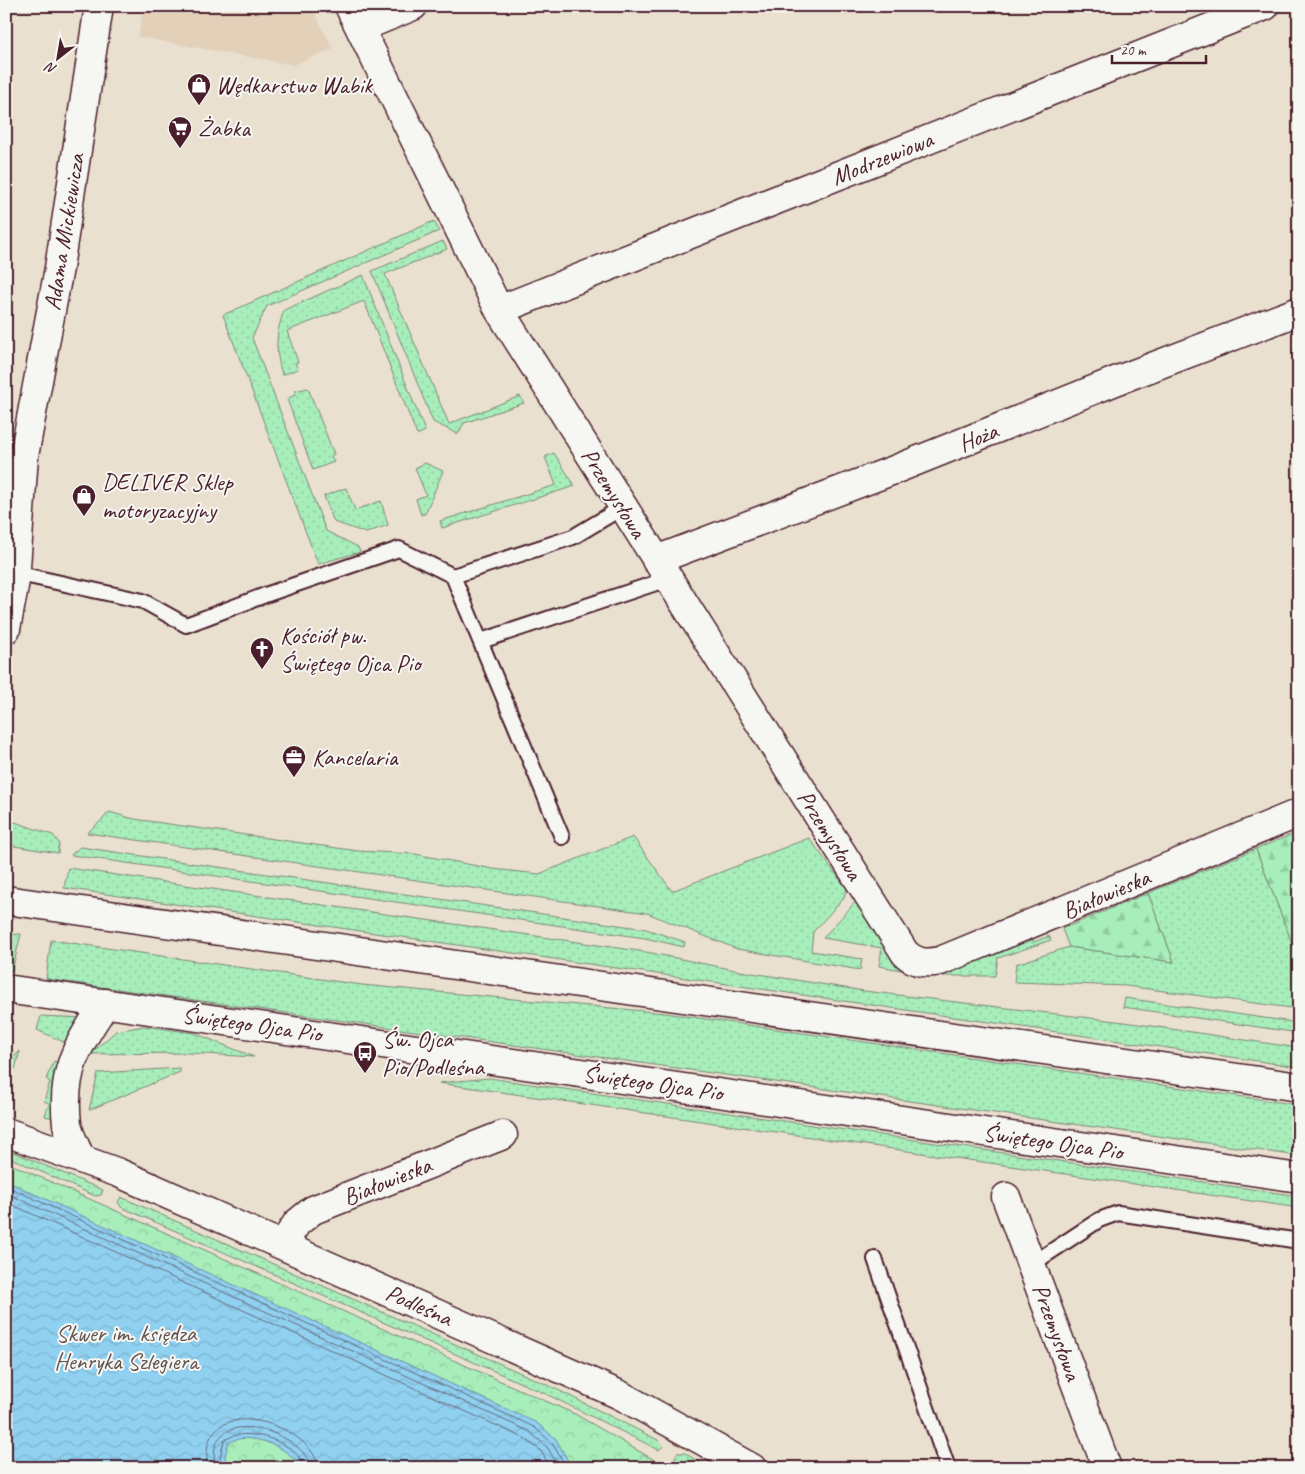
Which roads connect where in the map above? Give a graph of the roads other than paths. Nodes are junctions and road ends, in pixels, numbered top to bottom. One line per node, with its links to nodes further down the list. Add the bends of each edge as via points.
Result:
1 (100, 6): 7 (street, Adama Mickiewicza, via 59,268)
2 (413, 6): 4 (street)
3 (1265, 6): 5 (street, Modrzewiowa)
4 (355, 17): 5 (street, Przemysłowa)
5 (499, 310): 9 (street, Przemysłowa)
6 (1299, 311): 10 (street, Hoża, via 894,470)
7 (24, 456): 8 (street, Adama Mickiewicza); 11 (street, Adama Mickiewicza)
8 (6, 502)
9 (623, 507): 10 (street, Przemysłowa); 12 (lane, via 573,537)
10 (662, 570): 14 (lane); 18 (street, Przemysłowa, via 904,953)
11 (15, 573): 12 (lane, via 143,601 186,626 399,549); 13 (street, Adama Mickiewicza)
12 (453, 576): 14 (lane)
13 (6, 629)
14 (481, 641): 16 (lane)
15 (1299, 814): 18 (street, Białowieska, via 940,961)
16 (562, 837)
17 (6, 900): 21 (street)
18 (912, 960)
19 (6, 989): 20 (street, Świętego Ojca Pio)
20 (106, 1003): 24 (street, via 71,1060 67,1077 68,1126); 25 (street, Świętego Ojca Pio)
21 (1299, 1088)
22 (6, 1132): 24 (street, Podleśna)
23 (503, 1135): 28 (street, Białowieska, via 313,1210 297,1223)
24 (80, 1157): 28 (street, Podleśna)
25 (1299, 1178)
26 (1006, 1196): 30 (street, Przemysłowa)
27 (1299, 1241): 30 (lane, via 1118,1213 1099,1220)
28 (283, 1244): 31 (street, Podleśna, via 620,1395)
29 (875, 1259): 32 (lane)
30 (1032, 1264): 33 (street, Przemysłowa)
31 (752, 1468)
32 (948, 1468)
33 (1107, 1468)

